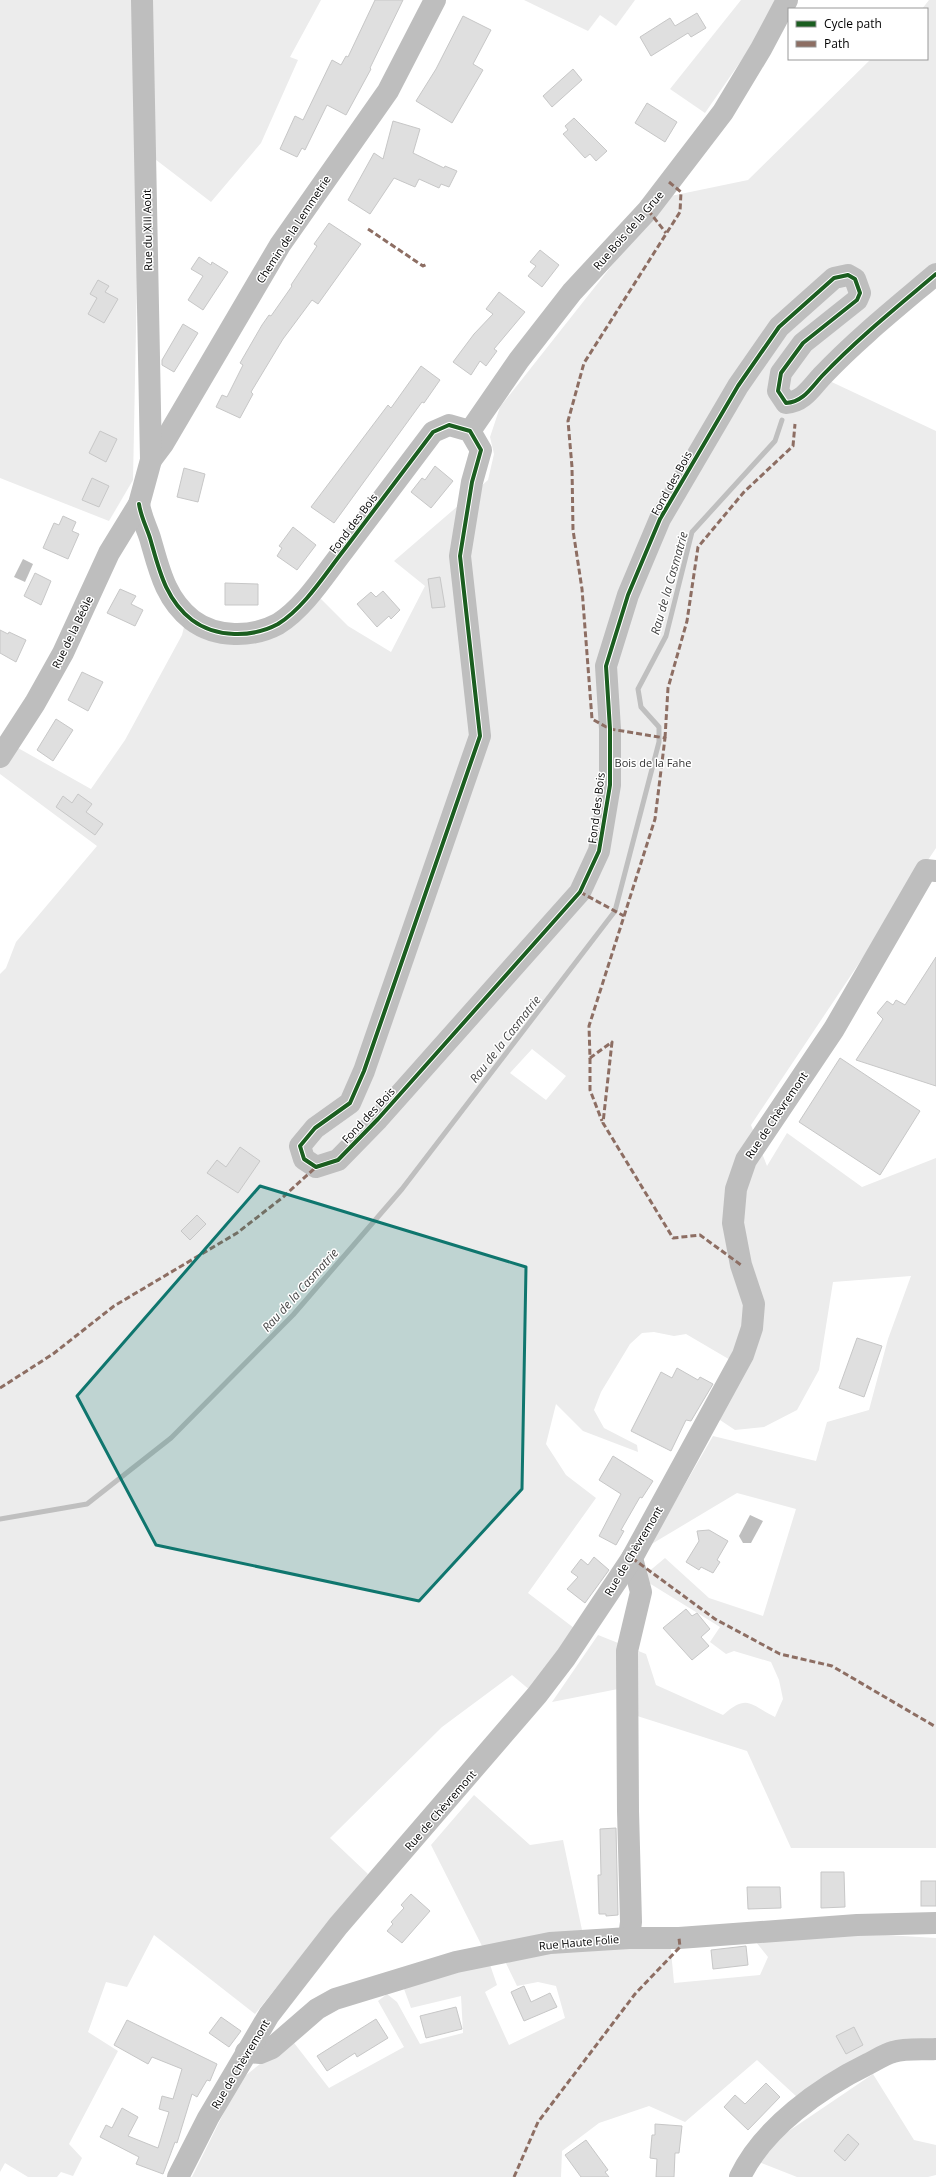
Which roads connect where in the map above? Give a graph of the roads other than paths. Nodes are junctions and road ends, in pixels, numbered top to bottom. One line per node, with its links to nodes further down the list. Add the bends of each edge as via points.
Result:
1 (142, 0): 6 (street, Rue du XIII Août)
2 (435, 0): 6 (street, Chemin de la Lemmetrie, via 388,91 280,245 163,444)
3 (787, 0): 5 (street, Rue Bois de la Grue, via 723,112 648,210 572,292 519,360)
4 (936, 274): 5 (street, Fond des Bois, via 864,335 804,396 786,403 778,391 781,373 804,343 857,300 860,293 855,279 848,275 834,278 779,327 738,386 660,520 628,595 606,666 610,785 599,851 580,892 348,1150 338,1160 316,1167 304,1159 300,1146 315,1128 350,1104 364,1072 480,736 460,556 472,482 481,450)
5 (470, 431): 7 (street, Fond des Bois, via 449,425 433,432 313,590 290,615 265,630 226,633 198,624 186,615 172,599 162,580 141,518)
6 (151, 460): 7 (street)
7 (139, 504): 8 (street, Rue de la Béôle, via 109,553 63,653)
8 (0, 757)
9 (936, 871): 10 (street, Rue de Chèvremont, via 926,870 834,1029 746,1160 736,1189 733,1223 741,1265 754,1304 752,1328 742,1355)
10 (632, 1558): 12 (street, via 641,1592 627,1651 631,1922); 14 (street, Rue de Chèvremont, via 537,1695 338,1926 268,2015)
11 (936, 1924): 12 (street, Rue Haute Folie, via 857,1925 678,1938)
12 (629, 1938): 14 (street, Rue Haute Folie, via 550,1943 456,1962 335,1999 317,2009 272,2048 260,2053)
13 (936, 2049): 16 (street, via 893,2052 844,2075 798,2108 769,2136 747,2163)
14 (246, 2052): 15 (street, Rue de Chèvremont)
15 (178, 2177)
16 (740, 2177)

